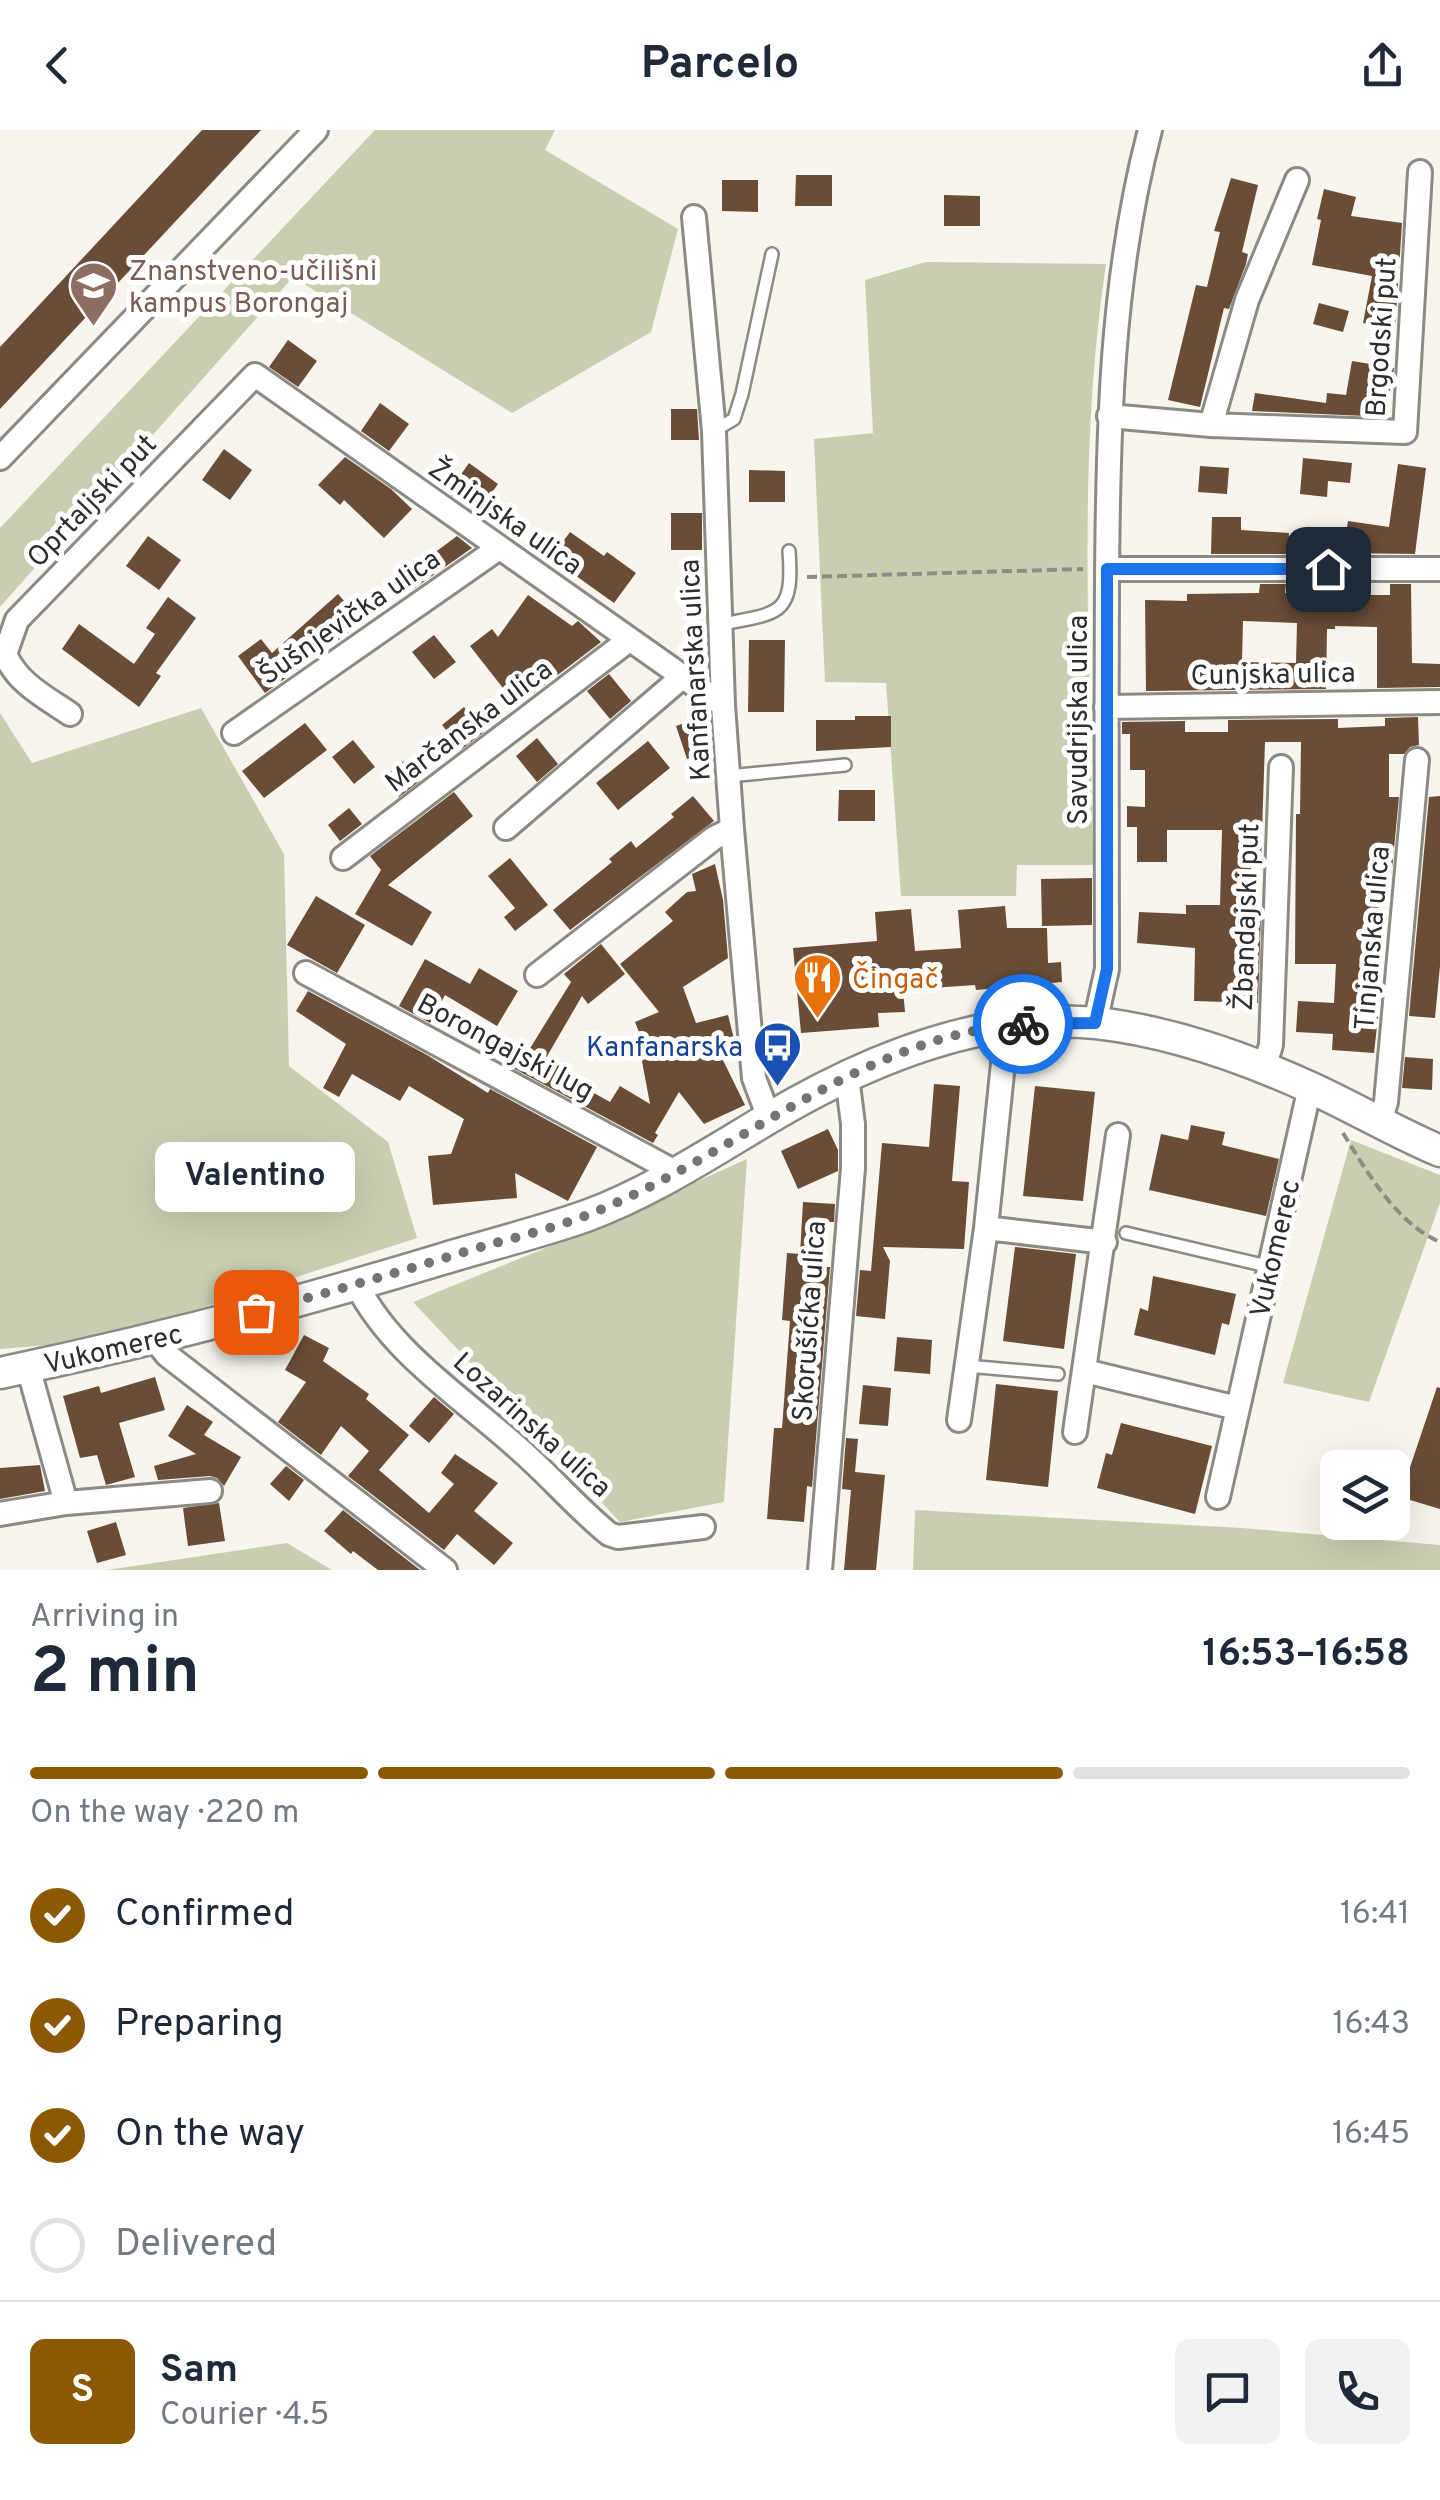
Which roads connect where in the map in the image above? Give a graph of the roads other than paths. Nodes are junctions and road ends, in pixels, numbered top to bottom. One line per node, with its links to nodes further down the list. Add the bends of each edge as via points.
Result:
1 (316, 130): 11 (street)
2 (1150, 130): 8 (street, Savudrijska ulica, via 1117,314)
3 (1420, 172): 9 (street, Brgodski put, via 1404,432)
4 (1297, 180): 9 (street, via 1246,300)
5 (694, 217): 10 (street, Kanfanarska ulica)
6 (772, 254): 10 (lane, via 734,419)
7 (254, 374): 12 (street, Žminjska ulica); 22 (street, Oprtaljski put, via 16,620 5,654 12,670)
8 (1108, 416): 9 (street); 14 (street, Savudrijska ulica)
9 (1211, 425)
10 (714, 430): 16 (street, Kanfanarska ulica)
11 (0, 458)
12 (499, 548): 17 (street, Žminjska ulica); 23 (street, Šušnjevička ulica)
13 (789, 551): 16 (lane, via 788,598 778,610)
14 (1107, 569): 15 (street); 21 (street, Savudrijska ulica)
15 (1440, 569)
16 (722, 624): 20 (street, Kanfanarska ulica)
17 (629, 640): 18 (street, Žminjska ulica); 30 (street, Marčanska ulica)
18 (681, 678): 20 (street, Žminjska ulica); 28 (street)
19 (1440, 702): 21 (street, Cunjska ulica)
20 (723, 705): 27 (street, Kanfanarska ulica)
21 (1106, 706): 33 (street, Savudrijska ulica, via 1107,969)
22 (70, 714)
23 (234, 732)
24 (1417, 760): 39 (street, Tinjanska ulica)
25 (845, 765): 27 (lane)
26 (1281, 768): 35 (street, Žbandajski put, via 1271,1044)
27 (728, 776): 29 (street, Kanfanarska ulica)
28 (506, 828)
29 (732, 829): 32 (street); 38 (street, Kanfanarska ulica, via 754,1078)
30 (342, 858)
31 (306, 972): 42 (street, Borongajski lug)
32 (537, 975)
33 (1095, 1023): 34 (street, Vukomerec); 35 (street, Vukomerec)
34 (1006, 1026): 36 (street, Vukomerec, via 927,1045); 43 (street)
35 (1264, 1068): 37 (street, Vukomerec)
36 (847, 1078): 38 (street, Vukomerec); 61 (street, Skorušićka ulica, via 852,1168)
37 (1310, 1087): 39 (street, Vukomerec); 45 (street, Vukomerec)
38 (770, 1118): 42 (street, Vukomerec)
39 (1380, 1122): 41 (street, Vukomerec)
40 (1118, 1135): 44 (street)
41 (1440, 1151)
42 (677, 1173): 46 (street, Vukomerec, via 588,1215)
43 (986, 1228): 44 (street); 48 (street)
44 (1115, 1237): 45 (lane); 50 (street)
45 (1270, 1266): 52 (street, Vukomerec)
46 (357, 1285): 47 (street, Vukomerec); 59 (street, Lozarinska ulica, via 409,1353 609,1534)
47 (154, 1340): 49 (street, Vukomerec); 60 (street)
48 (967, 1366): 51 (lane); 53 (street)
49 (14, 1370): 57 (street)
50 (1084, 1371): 52 (street); 54 (street)
51 (1058, 1374)
52 (1237, 1408): 56 (street, Vukomerec)
53 (960, 1420)
54 (1075, 1432)
55 (210, 1491): 57 (street)
56 (1218, 1497)
57 (66, 1503): 58 (street)
58 (0, 1514)
59 (703, 1527)
60 (445, 1570)
61 (820, 1570)

